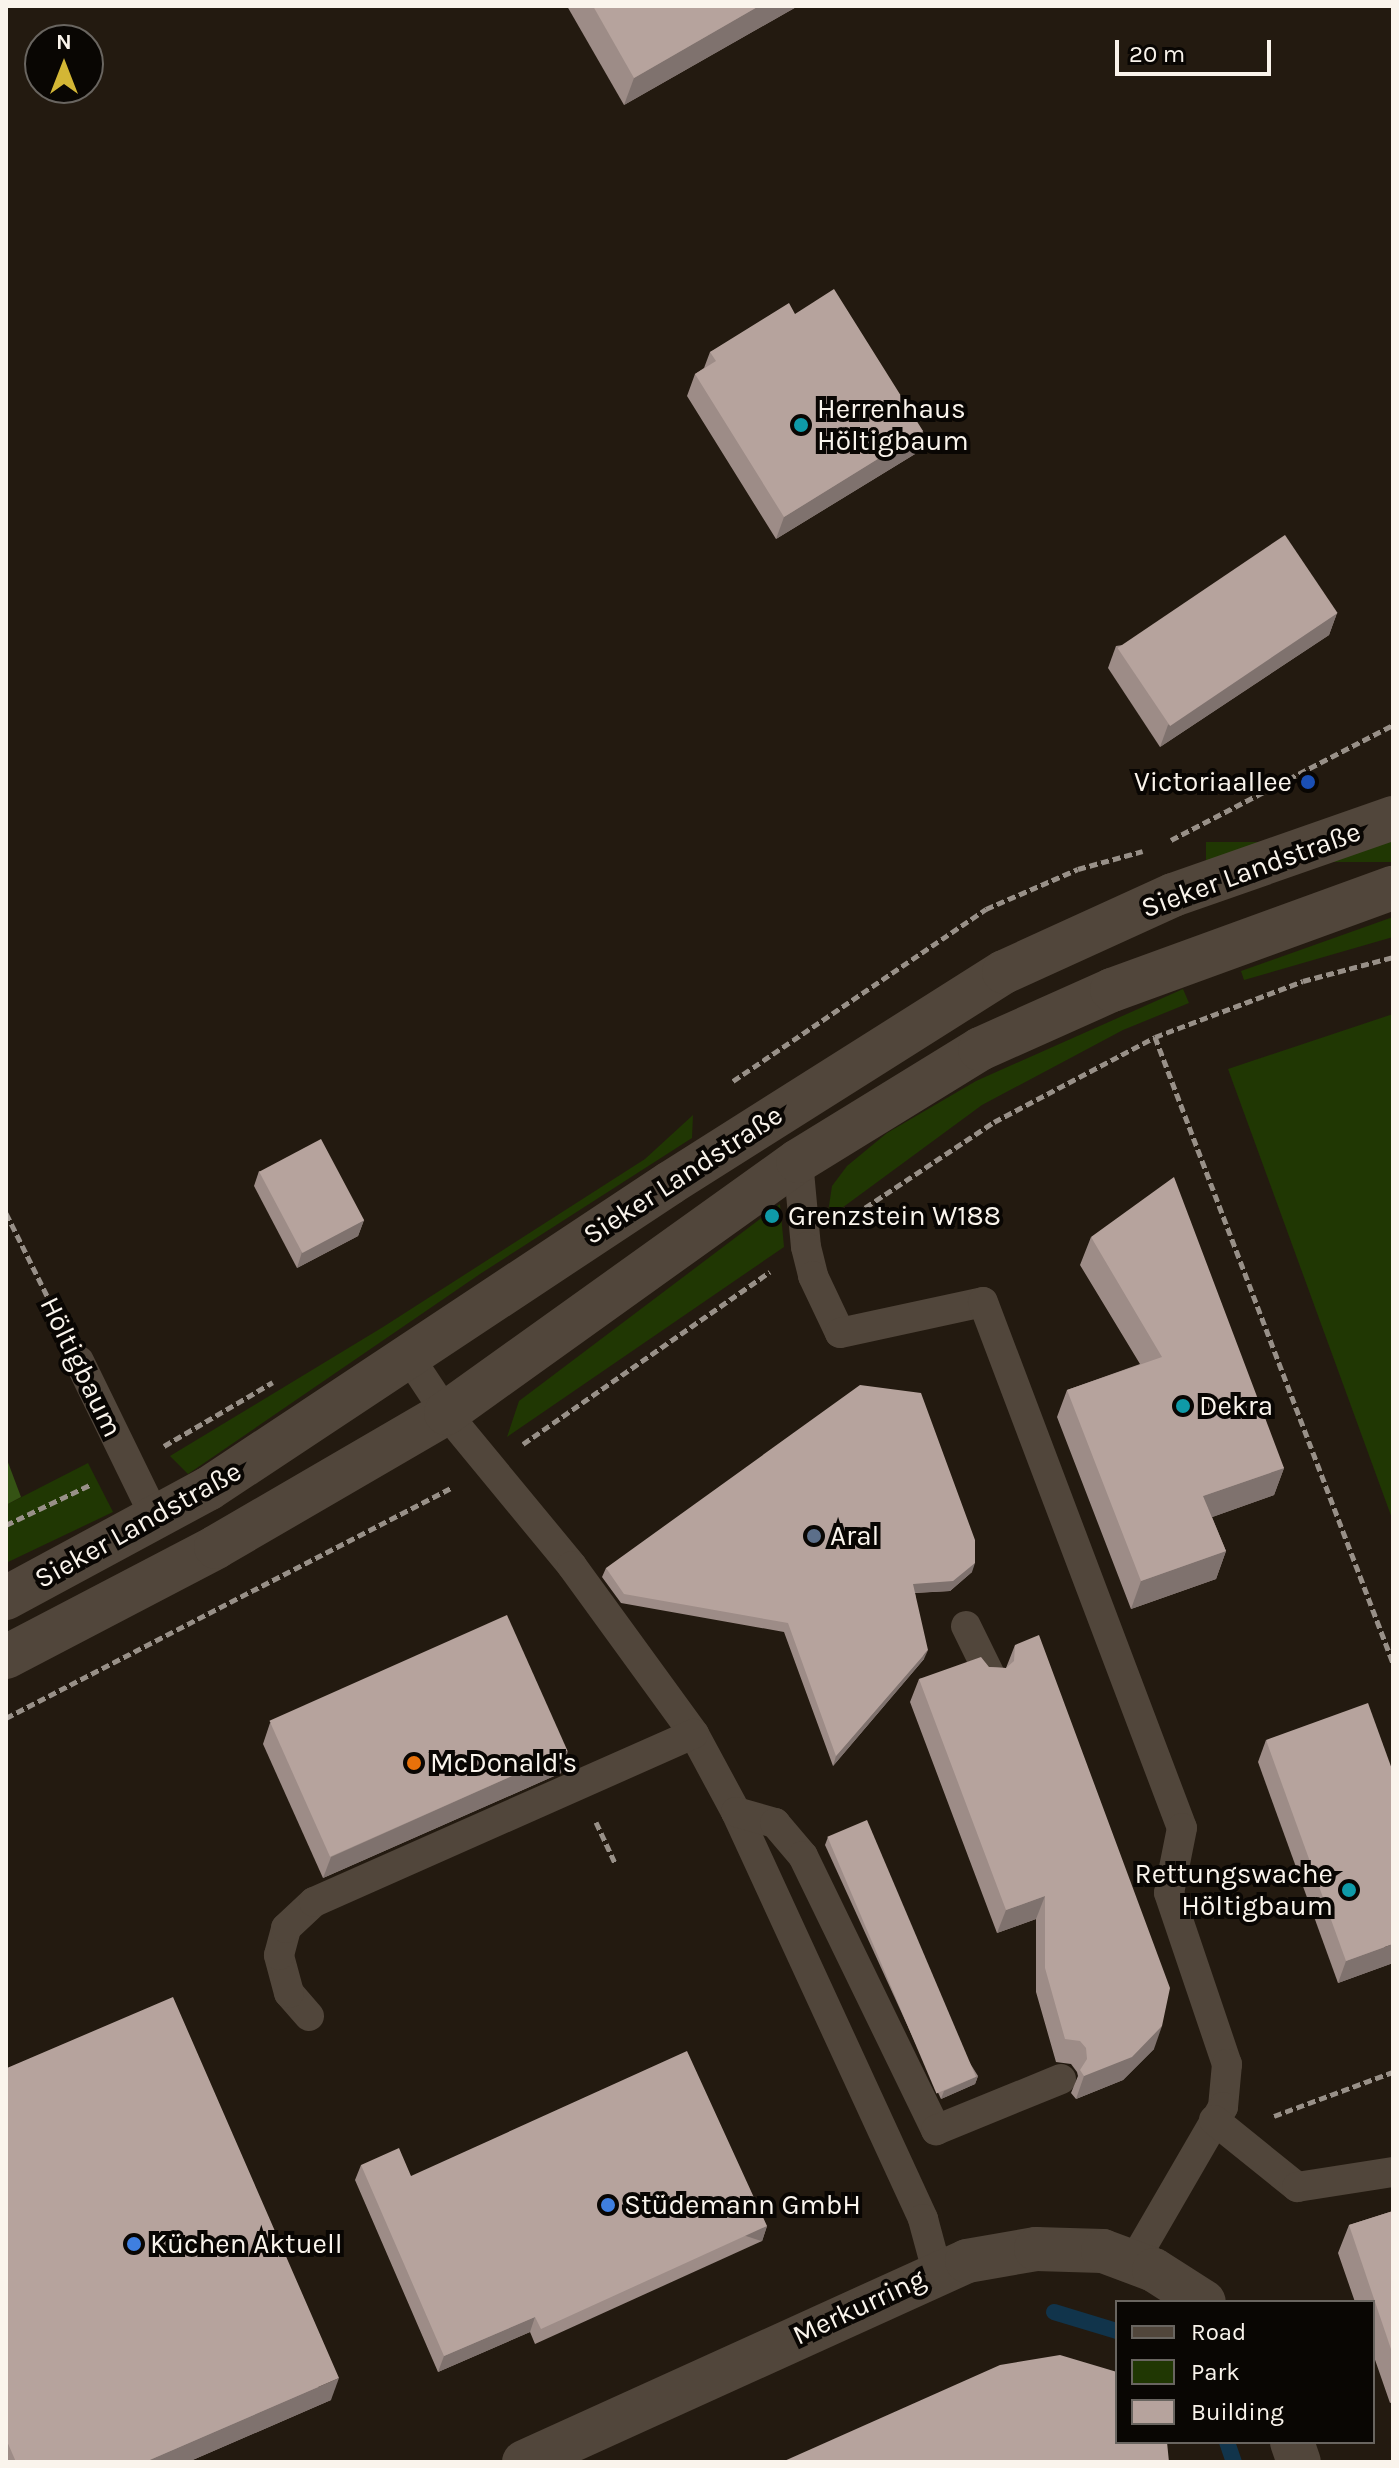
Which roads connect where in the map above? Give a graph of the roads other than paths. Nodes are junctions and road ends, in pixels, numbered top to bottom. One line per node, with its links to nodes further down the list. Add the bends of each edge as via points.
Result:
1 (1393, 818): 4 (main road, Sieker Landstraße, via 1173,895 1004,972)
2 (1393, 888): 3 (main road, Sieker Landstraße, via 1045,1018 900,1094)
3 (798, 1161): 6 (main road, Sieker Landstraße); 16 (lane, via 806,1247 840,1333 983,1302 1182,1828 1169,1893 1227,2064 1223,2107)
4 (407, 1354): 6 (lane); 7 (main road, Sieker Landstraße)
5 (79, 1361): 7 (lane, Höltigbaum)
6 (446, 1413): 10 (main road, Sieker Landstraße, via 216,1547); 12 (lane, via 572,1566)
7 (157, 1521): 8 (main road, Sieker Landstraße)
8 (6, 1598)
9 (966, 1626): 11 (lane)
10 (6, 1657)
11 (990, 1675)
12 (694, 1734): 13 (lane); 14 (lane, via 314,1902 286,1928 279,1955 289,1993)
13 (736, 1812): 15 (lane, via 775,1823 803,1856 936,2130); 19 (lane, via 923,2219)
14 (309, 2016)
15 (1061, 2079)
16 (1214, 2120): 17 (lane, via 1297,2187); 18 (lane)
17 (1393, 2172)
18 (1133, 2262): 19 (main road, Merkurring, via 1103,2251 1036,2249); 20 (main road, Merkurring)
19 (937, 2271): 21 (main road, Merkurring)
20 (1200, 2300)
21 (524, 2462)

